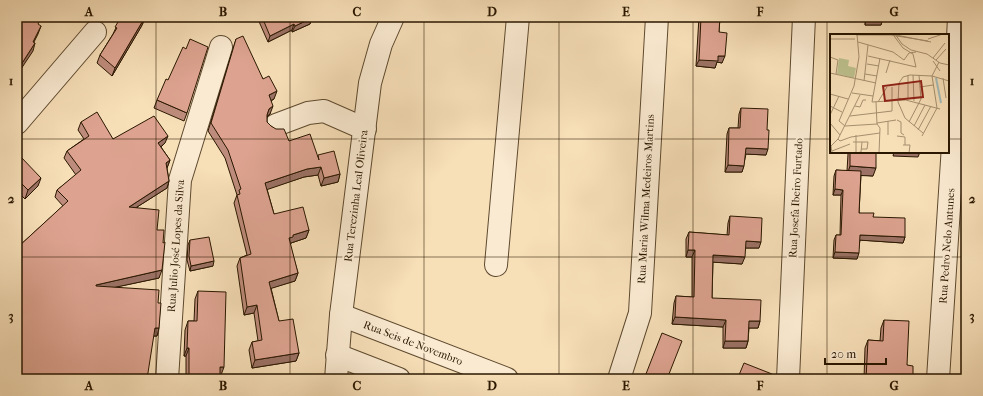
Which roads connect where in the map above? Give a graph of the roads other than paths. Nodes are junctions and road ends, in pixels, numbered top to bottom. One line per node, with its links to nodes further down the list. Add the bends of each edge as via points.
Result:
1 (393, 17): 10 (street, Rua Terezinha Leal Oliveira, via 381,44 370,83)
2 (518, 17): 12 (street)
3 (657, 17): 19 (street, Rua Maria Wilma Medeiros Martins, via 640,313)
4 (804, 17): 20 (street, Rua Josefa Ibeiro Furtado)
5 (959, 17): 11 (street, Rua Pedro Nelo Antunes)
6 (95, 32): 8 (street)
7 (221, 47): 15 (street, Rua Julio José Lopes da Silva, via 180,180)
8 (17, 123)
9 (276, 125): 10 (street, via 308,113 324,111)
10 (365, 128): 13 (street, Rua Terezinha Leal Oliveira)
11 (960, 145): 21 (street, Rua Pedro Nelo Antunes)
12 (496, 264)
13 (341, 315): 14 (street, Rua Terezinha Leal Oliveira); 18 (street, Rua Seis de Novembro)
14 (337, 355): 16 (street, Rua Terezinha Leal Oliveira); 17 (street)
15 (167, 379)
16 (336, 379)
17 (399, 379)
18 (507, 379)
19 (619, 379)
20 (788, 379)
21 (938, 379)

